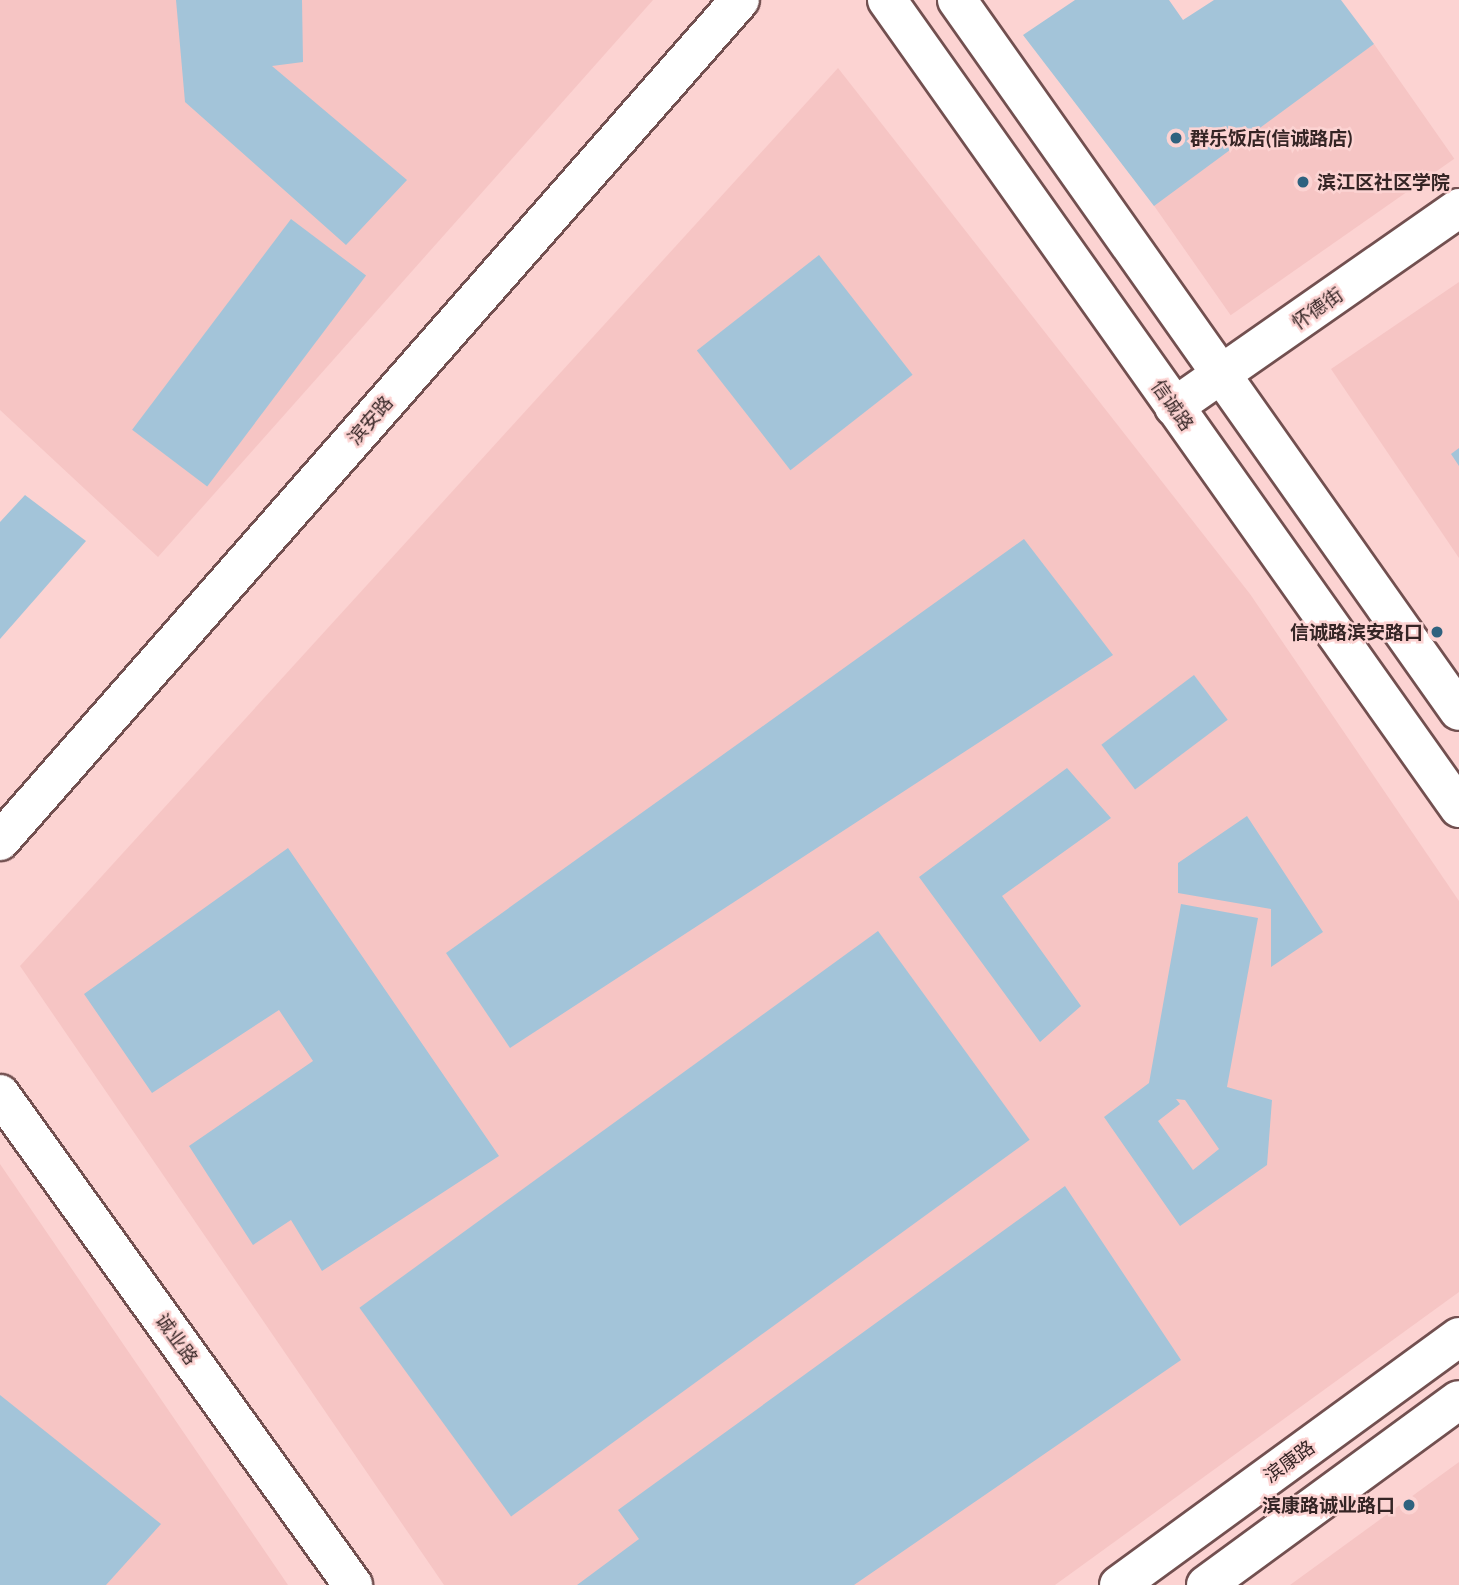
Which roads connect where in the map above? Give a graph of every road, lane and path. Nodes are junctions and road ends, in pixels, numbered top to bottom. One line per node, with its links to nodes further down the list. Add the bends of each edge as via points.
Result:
1 (740, 0): 9 (main road, 滨安路)
2 (887, 0): 6 (main road, 信诚路)
3 (957, 0): 5 (main road)
4 (1459, 208): 5 (main road, 怀德街)
5 (1222, 373): 6 (main road, 怀德街); 7 (main road)
6 (1174, 407): 8 (main road, 信诚路)
7 (1459, 711)
8 (1459, 808)
9 (0, 841)
10 (0, 1094): 13 (main road, 诚业路)
11 (1459, 1337): 14 (main road, 滨康路)
12 (1459, 1400): 15 (main road)
13 (353, 1585)
14 (1119, 1585)
15 (1206, 1585)

